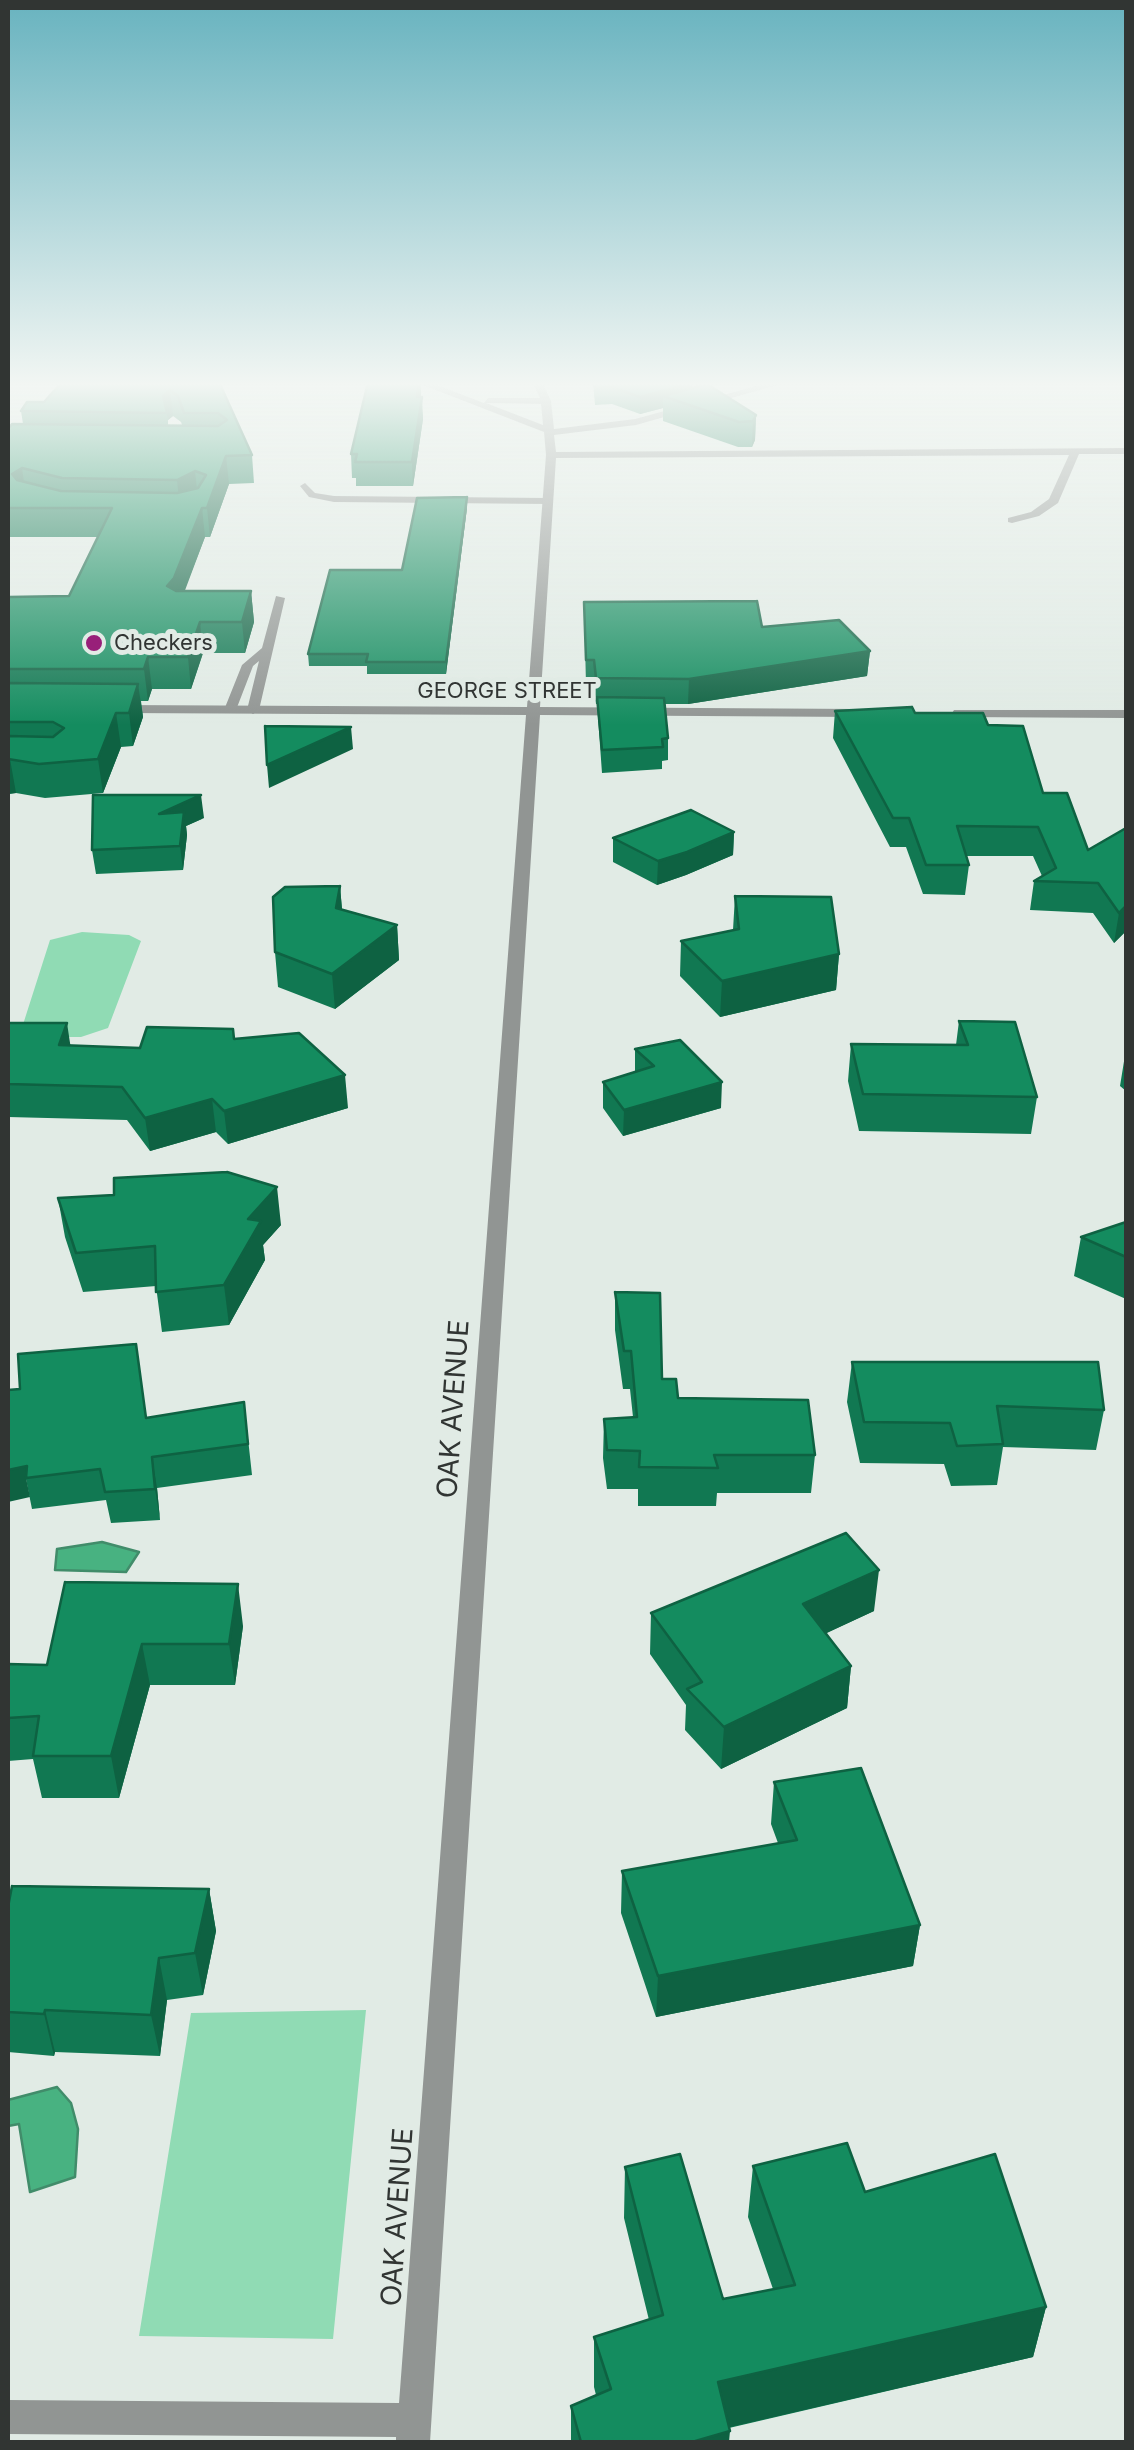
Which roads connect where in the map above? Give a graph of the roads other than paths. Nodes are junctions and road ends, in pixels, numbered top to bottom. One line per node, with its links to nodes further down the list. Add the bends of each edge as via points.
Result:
1 (319, 496): 4 (lane)
2 (548, 496): 4 (street, OAK AVENUE)
3 (1056, 496): 5 (street, via 1035,514)
4 (548, 501): 13 (street, OAK AVENUE)
5 (1012, 520)
6 (280, 598): 8 (lane)
7 (256, 615): 8 (lane)
8 (275, 615): 9 (lane)
9 (264, 651): 11 (lane, via 248,665); 12 (lane)
10 (100, 709): 11 (street, GEORGE STREET)
11 (230, 710): 12 (street, GEORGE STREET)
12 (253, 710): 13 (street, GEORGE STREET)
13 (532, 712): 14 (street, GEORGE STREET); 18 (street, OAK AVENUE)
14 (870, 713)
15 (949, 713): 16 (street)
16 (1126, 714)
17 (8, 2418): 18 (street)
18 (413, 2431)

